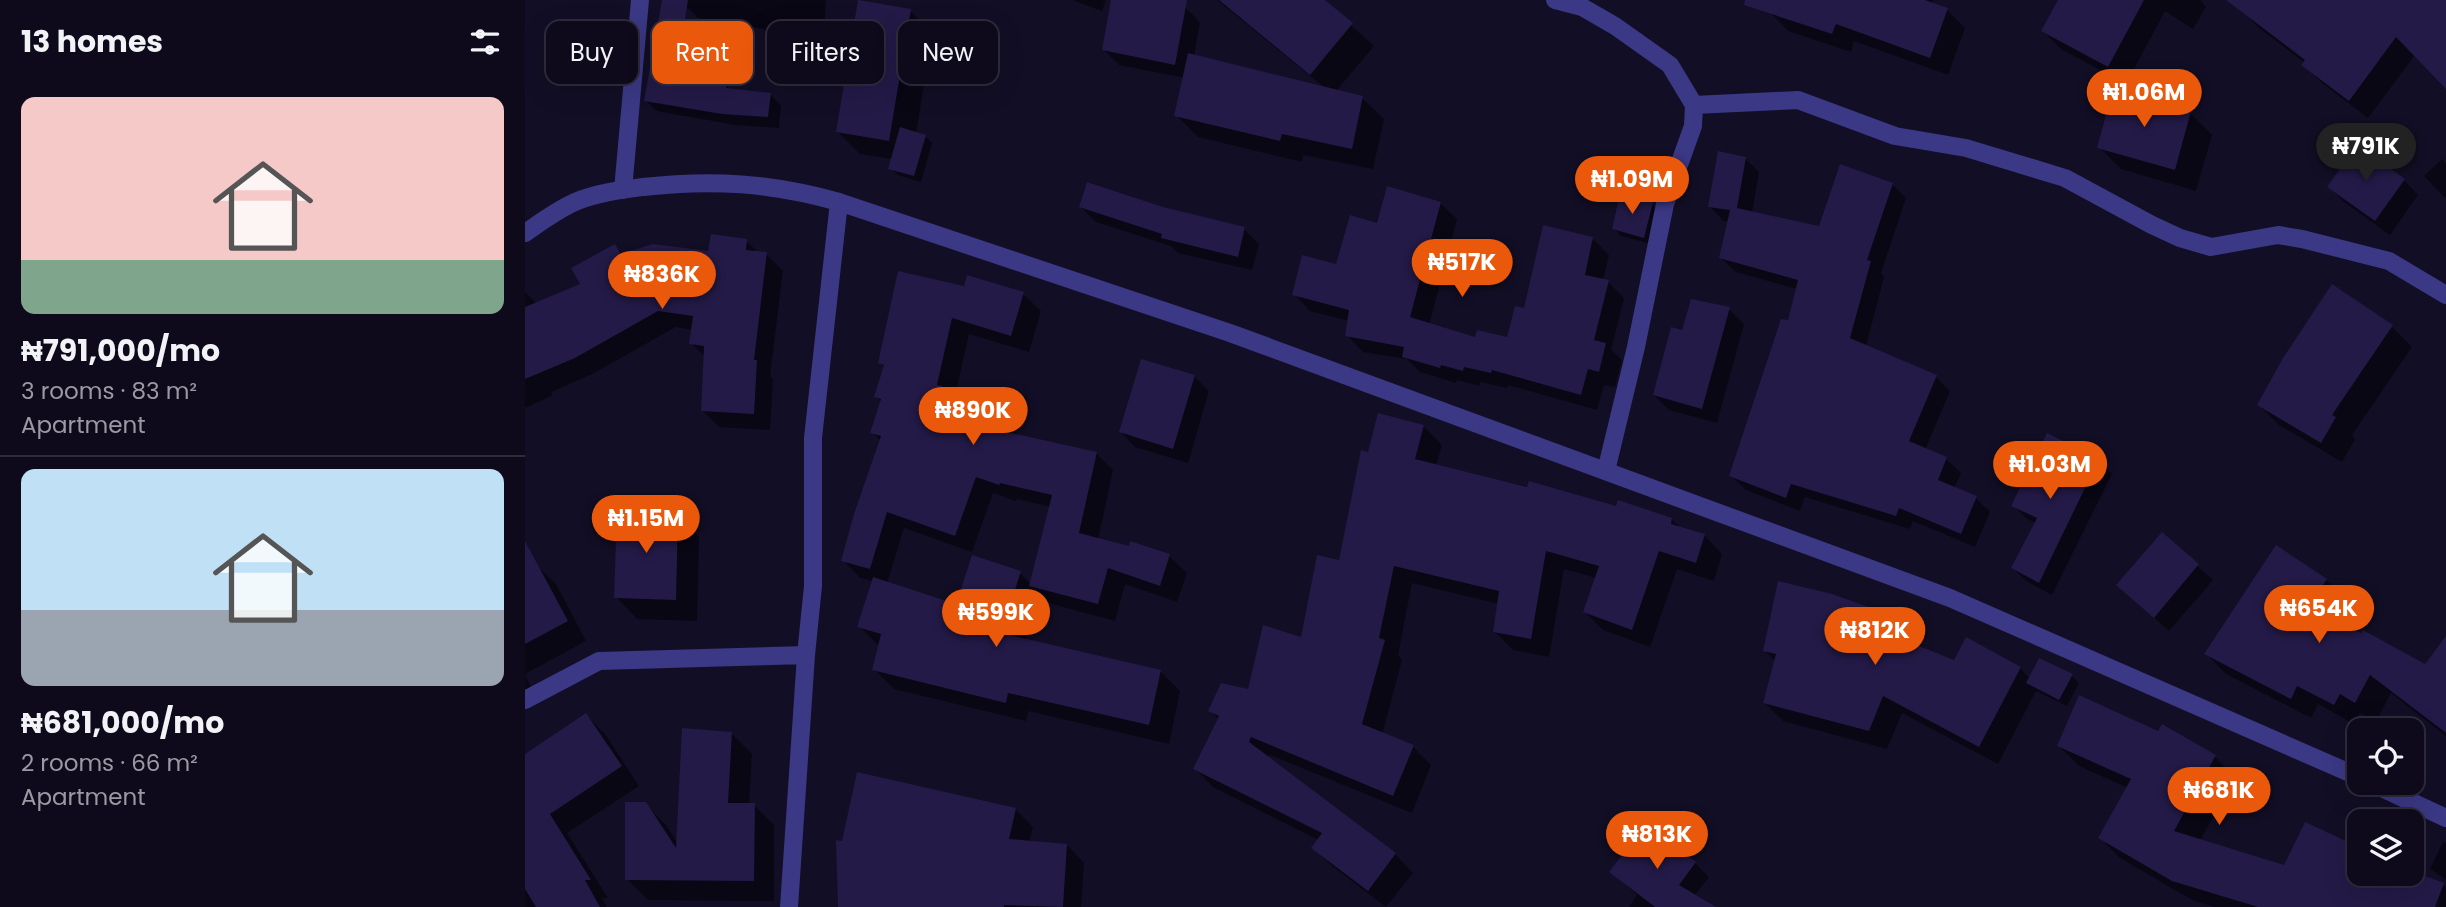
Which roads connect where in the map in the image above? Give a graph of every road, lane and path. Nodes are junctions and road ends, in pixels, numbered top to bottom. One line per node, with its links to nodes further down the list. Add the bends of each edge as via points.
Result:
1 (640, 0): 4 (street)
2 (1555, 0): 3 (street, via 1583,7 1670,65)
3 (1694, 105): 7 (street, via 1798,100 1895,136 1966,148 2065,178 2180,238 2211,247 2278,235 2302,239 2389,261); 8 (street, via 1693,126 1665,204)
4 (624, 190): 5 (street, via 738,183 795,190); 6 (street, via 575,202)
5 (839, 202): 8 (street, via 1230,332); 9 (street, via 813,438 813,586)
6 (525, 233)
7 (2446, 295)
8 (1606, 471): 11 (street, via 1950,598)
9 (806, 655): 10 (street, via 599,661); 14 (street)
10 (525, 700)
11 (2347, 772)
12 (2397, 795): 13 (street)
13 (2446, 818)
14 (789, 907)

